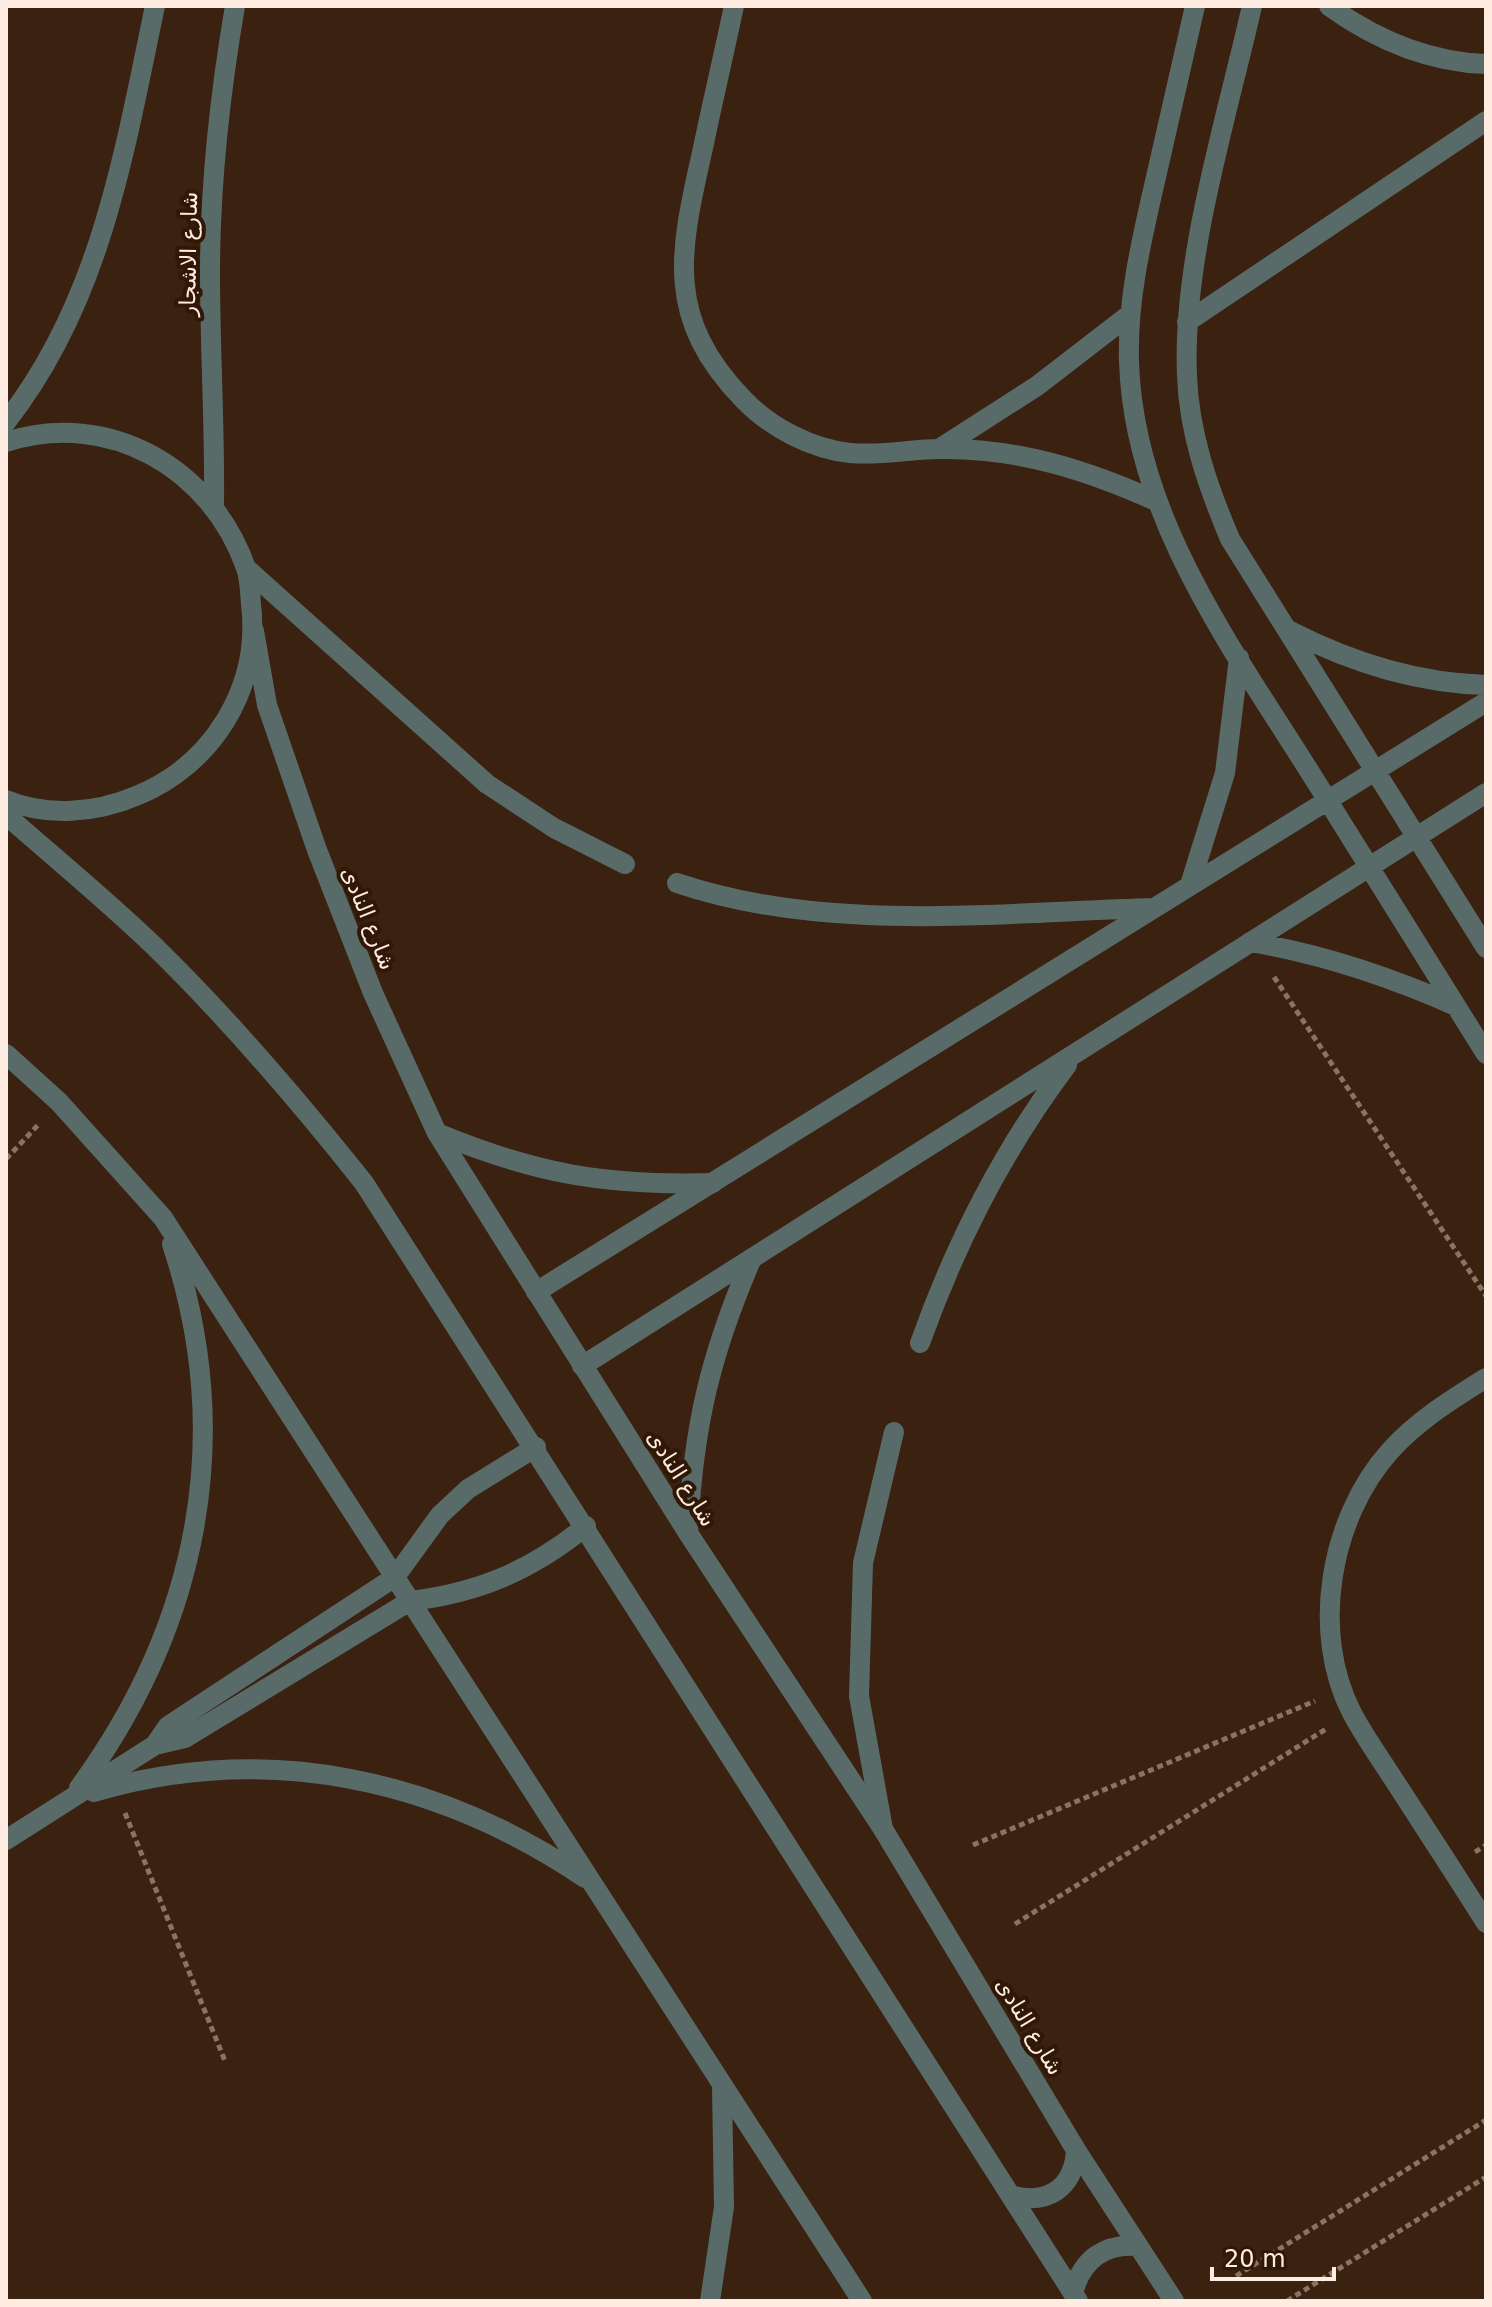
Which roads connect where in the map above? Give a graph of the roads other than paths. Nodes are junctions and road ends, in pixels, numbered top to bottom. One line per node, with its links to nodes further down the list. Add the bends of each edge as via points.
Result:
1 (155, 6): 11 (street, via 92,263 73,316 39,380)
2 (235, 6): 15 (street, شارع الاشجار, via 218,120 212,216)
3 (734, 6): 13 (street, via 683,235 684,285 697,334 722,378 757,413 800,439 848,453)
4 (1195, 6): 9 (street, via 1136,263)
5 (1252, 6): 10 (street, via 1195,261)
6 (1329, 6): 7 (street, via 1408,49)
7 (1486, 64)
8 (1486, 121): 10 (street)
9 (1129, 315): 13 (street, via 1037,386); 14 (street, via 1133,409)
10 (1187, 322): 17 (street, via 1194,434 1209,488 1230,539)
11 (6, 422)
12 (6, 442): 15 (street, via 68,431 110,437 149,451 185,474)
13 (939, 449): 14 (street, via 1051,461)
14 (1156, 501): 19 (street, via 1181,558)
15 (214, 505): 16 (street)
16 (247, 569): 18 (street); 28 (street, via 487,784 554,828)
17 (1286, 629): 20 (street, via 1337,655 1395,672); 22 (street)
18 (254, 631): 24 (street, via 246,678 226,722 196,759 157,788 113,806 65,812); 39 (street, شارع النادى, via 267,705 317,850 373,993)
19 (1239, 658): 25 (street); 31 (street, via 1225,773)
20 (1486, 685)
21 (1486, 702): 22 (street)
22 (1375, 772): 25 (street); 27 (street)
23 (1486, 793): 27 (street)
24 (6, 800)
25 (1328, 801): 29 (street); 31 (street)
26 (6, 815): 48 (street, via 164,957 314,1121 364,1183)
27 (1416, 837): 29 (street); 34 (street)
28 (625, 864)
29 (1369, 866): 33 (street); 35 (street)
30 (677, 883): 32 (street, via 777,909 857,916)
31 (1190, 885): 32 (street)
32 (1154, 908): 40 (street)
33 (1250, 942): 35 (street, via 1355,965); 36 (street)
34 (1486, 948)
35 (1456, 1006): 38 (street)
36 (1076, 1053): 42 (street); 44 (street, via 985,1191)
37 (6, 1054): 41 (street, via 59,1102)
38 (1486, 1054)
39 (437, 1133): 40 (street, via 503,1160 571,1177 642,1185); 43 (street, شارع النادى)
40 (713, 1183): 43 (street)
41 (163, 1218): 51 (street); 54 (street, via 185,1283 198,1350 204,1419 193,1541 172,1621 146,1684 112,1744)
42 (752, 1258): 45 (street); 50 (street, via 723,1324 703,1392)
43 (536, 1292): 45 (street, شارع النادى)
44 (920, 1343)
45 (582, 1366): 50 (street, شارع النادى)
46 (1486, 1378): 58 (street, via 1424,1418 1389,1453 1360,1494 1341,1540 1331,1590 1332,1640 1352,1713)
47 (894, 1432): 55 (street, via 863,1563 860,1682)
48 (536, 1447): 49 (street); 51 (street, via 468,1489 432,1525)
49 (586, 1526): 52 (street, via 521,1572 474,1590); 61 (street)
50 (688, 1533): 55 (street, شارع النادى)
51 (395, 1577): 52 (street); 53 (street, via 168,1726)
52 (410, 1601): 53 (street, via 185,1738); 57 (street)
53 (155, 1745): 54 (street)
54 (71, 1799): 56 (street); 57 (street, via 176,1774 239,1769 364,1780 484,1819)
55 (883, 1829): 60 (street, شارع النادى)
56 (6, 1840)
57 (593, 1884): 59 (street)
58 (1486, 1923)
59 (721, 2083): 64 (street, via 724,2207); 65 (street)
60 (1076, 2150): 61 (street, via 1069,2181 1057,2192 1043,2199); 62 (street, شارع النادى)
61 (1010, 2195): 63 (street)
62 (1138, 2246): 63 (street, via 1124,2244 1095,2255 1077,2278); 66 (street, شارع النادى)
63 (1076, 2297)
64 (710, 2301)
65 (862, 2301)
66 (1174, 2301)

